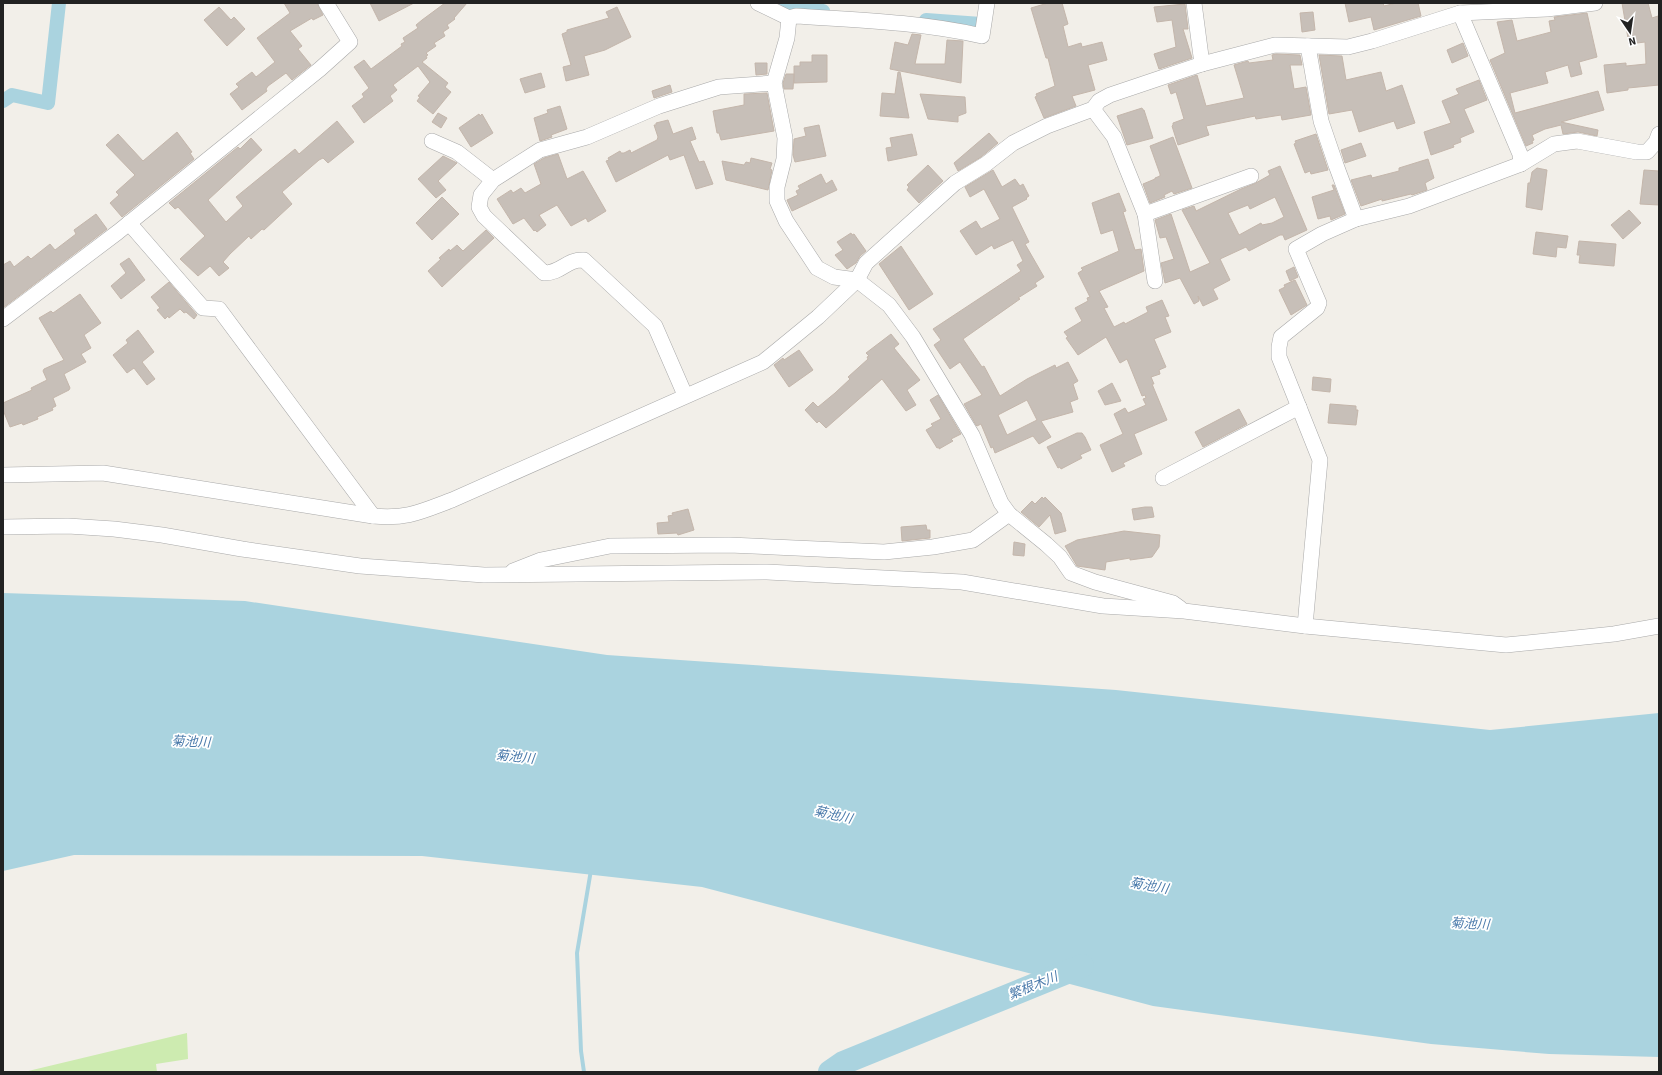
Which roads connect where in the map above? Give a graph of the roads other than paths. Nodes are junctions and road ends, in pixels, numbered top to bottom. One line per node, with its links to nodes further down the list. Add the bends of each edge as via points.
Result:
1 (326, 3): 20 (street, via 350,42)
2 (758, 3): 8 (street)
3 (986, 3): 8 (street, via 982,36 950,29 881,22 796,16)
4 (1194, 3): 10 (street)
5 (1595, 3): 6 (street)
6 (1546, 6): 7 (street)
7 (1460, 13): 9 (street, via 1348,47); 15 (street, via 1520,154)
8 (789, 18): 11 (street, via 787,38)
9 (1308, 46): 10 (street, via 1275,44); 19 (street, via 1321,120)
10 (1202, 64): 12 (street, via 1110,95 1099,101)
11 (774, 83): 17 (street, via 719,87 659,106 587,137 540,150); 21 (street, via 785,138 777,201 786,221 817,268 834,276)
12 (1094, 109): 18 (street, via 1114,137); 21 (street, via 1047,126 1013,143 955,183 866,263)
13 (1659, 134): 15 (street, via 1647,152 1577,141 1554,144)
14 (432, 141): 17 (street, via 457,152)
15 (1521, 164): 19 (street, via 1409,206)
16 (1251, 176): 18 (street)
17 (493, 180): 24 (street, via 481,195 479,207 484,216 544,273 552,273 575,260 584,260 655,326)
18 (1144, 214): 22 (street)
19 (1356, 220): 25 (street, via 1322,234 1296,249 1319,303 1317,308 1282,338 1279,347 1280,357)
20 (129, 223): 23 (street); 29 (street, via 203,308 219,309)
21 (857, 280): 24 (street, via 818,317 763,362); 28 (street, via 888,305 913,336 972,435 1001,503)
22 (1155, 281)
23 (3, 320)
24 (685, 395): 29 (street, via 452,500 412,515)
25 (1299, 407): 27 (street); 33 (street, via 1320,460)
26 (3, 475): 29 (street, via 103,473)
27 (1163, 478)
28 (1009, 514): 31 (street, via 973,540 933,547 884,552 729,545 610,546 541,560); 32 (street, via 1060,557 1071,573 1095,582 1173,602)
29 (373, 516)
30 (3, 528): 31 (street, via 68,526 114,529 360,566 484,575)
31 (506, 574): 32 (street, via 767,572 962,582 1103,606)
32 (1184, 611): 33 (street)
33 (1305, 626): 34 (street, via 1506,644 1614,634)
34 (1659, 626)

